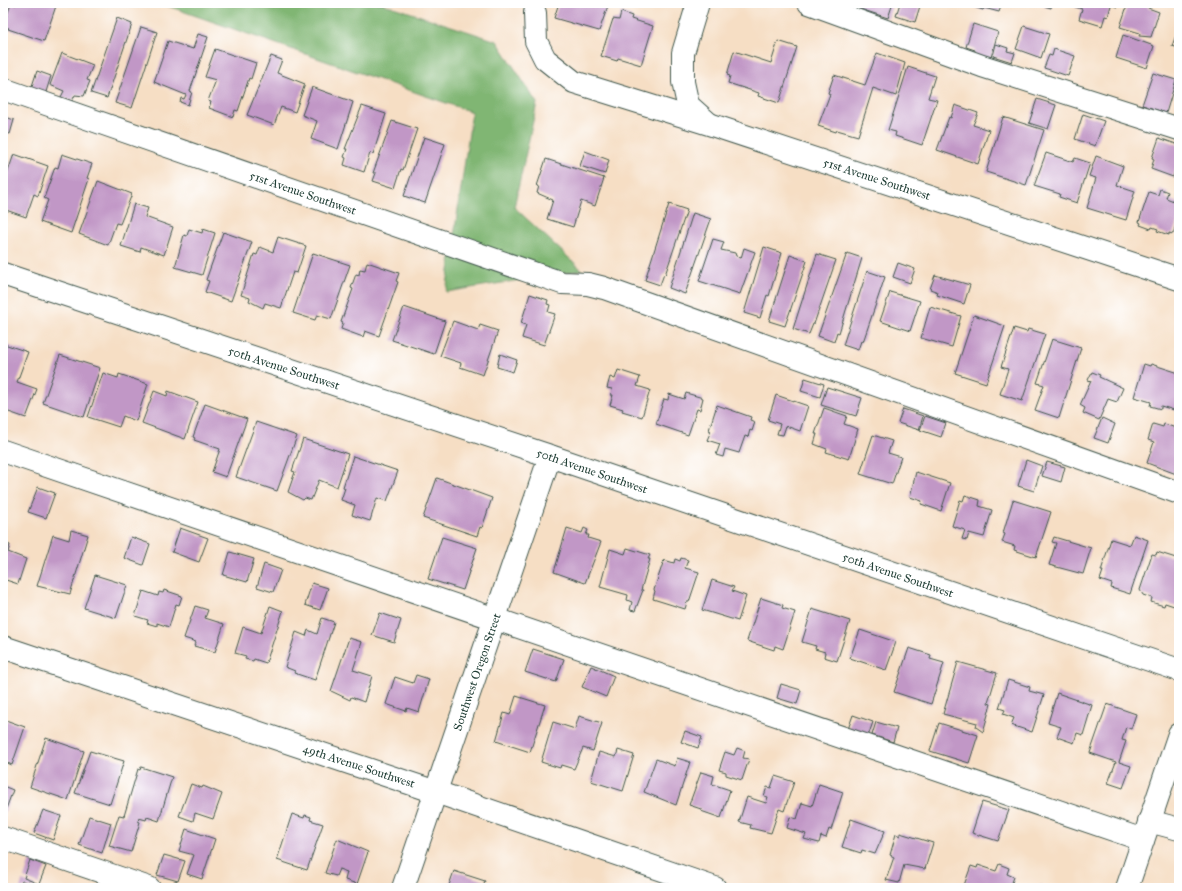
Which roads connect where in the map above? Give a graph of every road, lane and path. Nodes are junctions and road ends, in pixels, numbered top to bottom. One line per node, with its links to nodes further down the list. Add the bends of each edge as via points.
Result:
1 (698, 3): 5 (street, via 683,53 684,82 688,105)
2 (809, 3): 6 (street, via 982,66)
3 (535, 13): 5 (street, 51st Avenue Southwest, via 536,41 545,59 574,82)
4 (3, 89): 11 (street, 51st Avenue Southwest, via 562,283 588,284 604,288)
5 (708, 124): 8 (street, 51st Avenue Southwest)
6 (1179, 129)
7 (3, 274): 10 (street, 50th Avenue Southwest)
8 (1179, 279)
9 (3, 451): 12 (street)
10 (550, 456): 12 (street, Southwest Oregon Street); 14 (street, 50th Avenue Southwest)
11 (1179, 493)
12 (495, 619): 16 (street, Southwest Oregon Street); 18 (street)
13 (3, 647): 16 (street, 49th Avenue Southwest)
14 (1179, 670)
15 (1179, 734): 18 (street)
16 (436, 792): 21 (street, Southwest Oregon Street); 22 (street, 49th Avenue Southwest)
17 (1179, 830): 18 (street)
18 (1146, 831): 23 (street)
19 (3, 838): 20 (street)
20 (149, 888)
21 (403, 888)
22 (715, 888)
23 (1127, 888)

